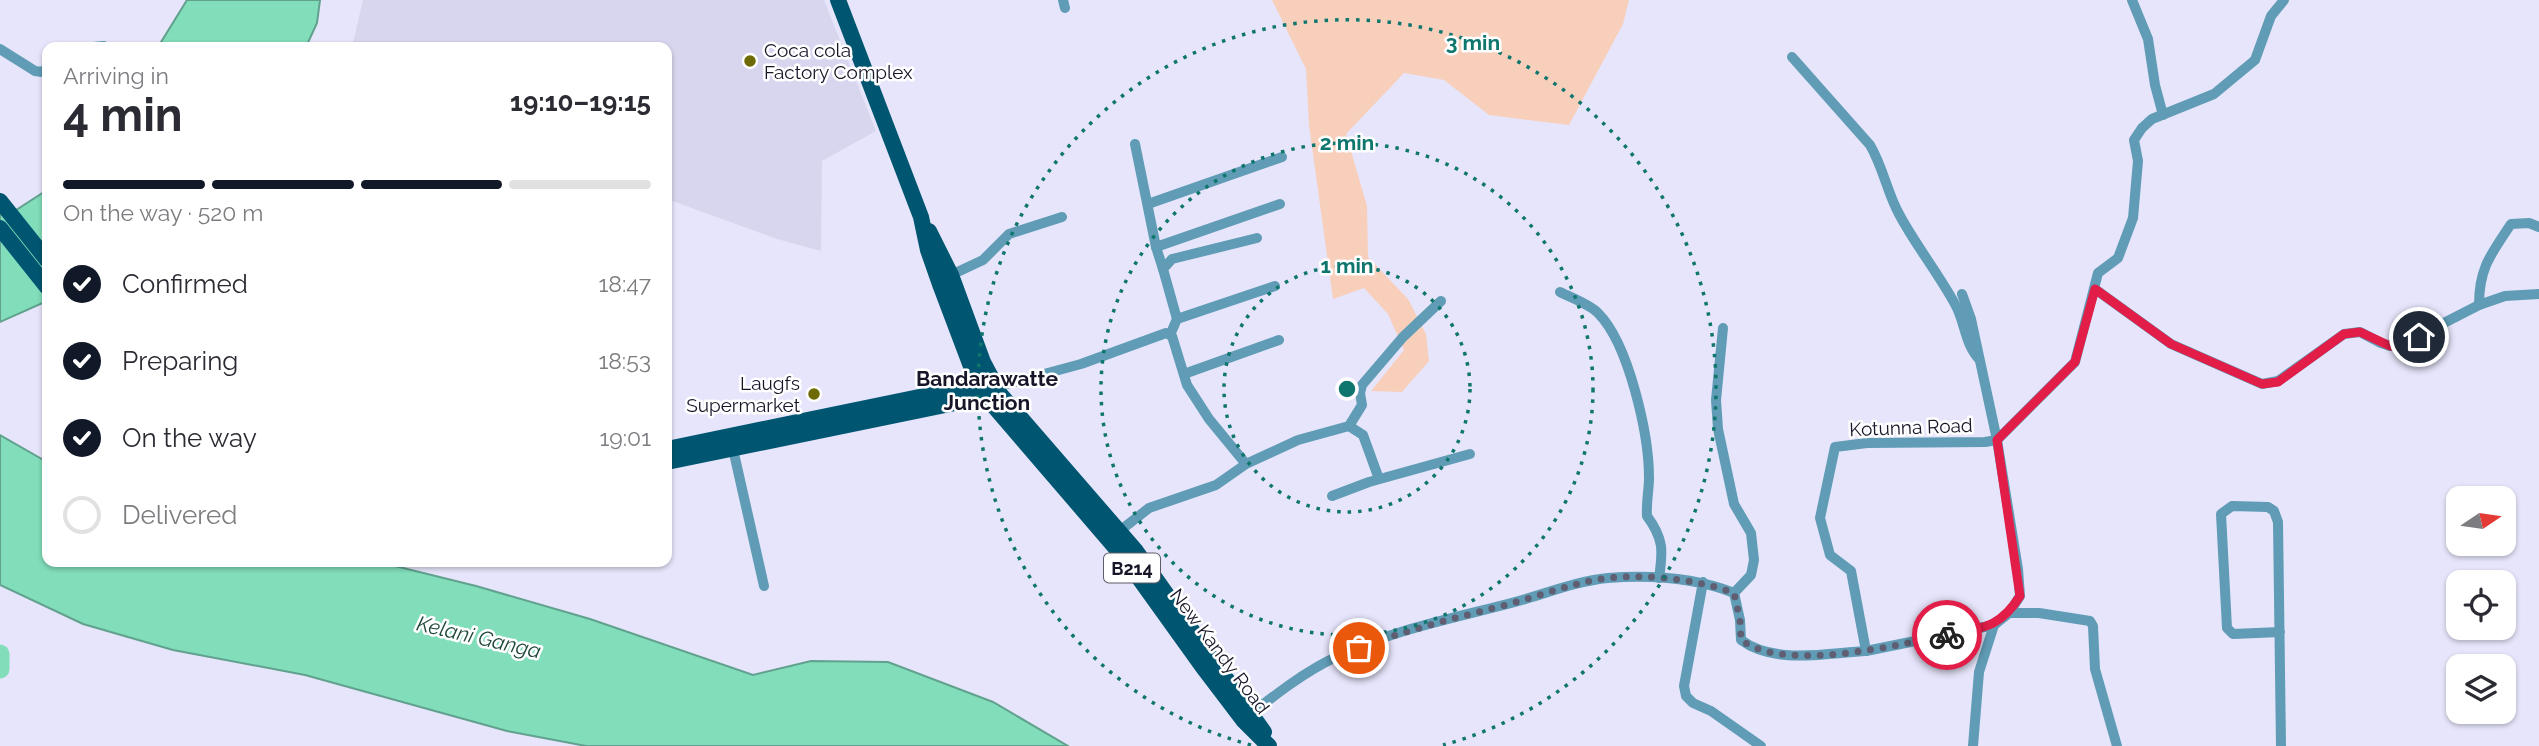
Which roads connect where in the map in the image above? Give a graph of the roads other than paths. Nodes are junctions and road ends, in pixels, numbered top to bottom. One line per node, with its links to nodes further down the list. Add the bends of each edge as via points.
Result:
1 (838, 0): 13 (main road, B214)
2 (2132, 0): 7 (street, via 2148,39)
3 (2284, 0): 7 (street, Kotunna Road, via 2271,16 2255,60 2214,94)
4 (0, 49): 6 (street)
5 (1792, 57): 34 (street, via 1870,145 1898,212 1955,304 1972,352)
6 (42, 72)
7 (2163, 115): 24 (street, Kotunna Road, via 2152,119 2134,140 2133,218 2118,258 2098,273)
8 (1135, 144): 11 (street)
9 (1282, 157): 11 (street)
10 (2, 203): 19 (main road)
11 (1148, 204): 18 (street)
12 (1280, 204): 18 (street)
13 (920, 217): 21 (main road, B214); 36 (main road, B214, via 928,250)
14 (1062, 217): 21 (street, via 1009,234 983,260)
15 (2539, 227): 29 (street, via 2511,224 2479,280)
16 (0, 228): 22 (main road)
17 (1257, 238): 20 (street, via 1172,259)
18 (1156, 247): 20 (street)
19 (42, 254)
20 (1163, 269): 30 (street)
21 (951, 275): 36 (main road, B214)
22 (42, 281)
23 (1275, 286): 30 (street)
24 (2095, 289): 29 (street, via 2171,344 2262,384 2278,382 2344,334 2360,332 2399,346); 38 (street, Kotunna Road, via 2075,362)
25 (1560, 292): 47 (street, via 1596,311 1630,373 1644,430 1647,516 1662,542)
26 (1962, 294): 34 (street)
27 (2539, 294): 29 (street, via 2505,296)
28 (1441, 301): 37 (street, via 1397,343 1362,386 1362,405)
29 (2479, 305)
30 (1177, 319): 32 (street)
31 (1724, 328): 50 (street, via 1716,400 1718,429 1734,504 1751,533 1754,560 1751,575)
32 (1170, 335): 35 (street); 36 (street, via 1161,334 1080,364)
33 (1279, 340): 35 (street)
34 (1979, 359): 38 (street)
35 (1184, 374): 43 (street, via 1209,419)
36 (990, 389): 39 (main road); 46 (main road, New Kandy Road / B214)
37 (1349, 426): 43 (street, via 1298,440); 44 (street, via 1363,435)
38 (1997, 440): 51 (street, via 2020,596); 54 (street, Kotunna Road, via 1835,447 1820,518 1830,555 1850,570)
39 (731, 442): 40 (main road); 42 (main road); 49 (street)
40 (672, 448)
41 (1470, 454): 44 (street)
42 (672, 460)
43 (1246, 464): 46 (street, via 1216,485 1149,508)
44 (1379, 479): 45 (street)
45 (1332, 496)
46 (1114, 536): 55 (main road, New Kandy Road / B214, via 1145,584)
47 (1659, 578): 48 (street); 55 (street, via 1581,582 1380,640 1317,667)
48 (1703, 583): 50 (street); 57 (street, via 1686,696)
49 (764, 586)
50 (1734, 593): 54 (street, via 1741,640 1749,646 1798,655)
51 (2009, 613): 52 (street); 59 (street, via 2090,621 2095,669)
52 (1994, 625): 54 (street); 58 (street, via 1979,672)
53 (2280, 632): 53 (street, via 2233,634 2227,628 2221,514 2232,506 2274,511); 60 (street)
54 (1866, 651)
55 (1248, 716): 56 (main road, New Kandy Road / B214)
56 (1271, 746)
57 (1761, 746)
58 (1973, 746)
59 (2117, 746)
60 (2281, 746)

